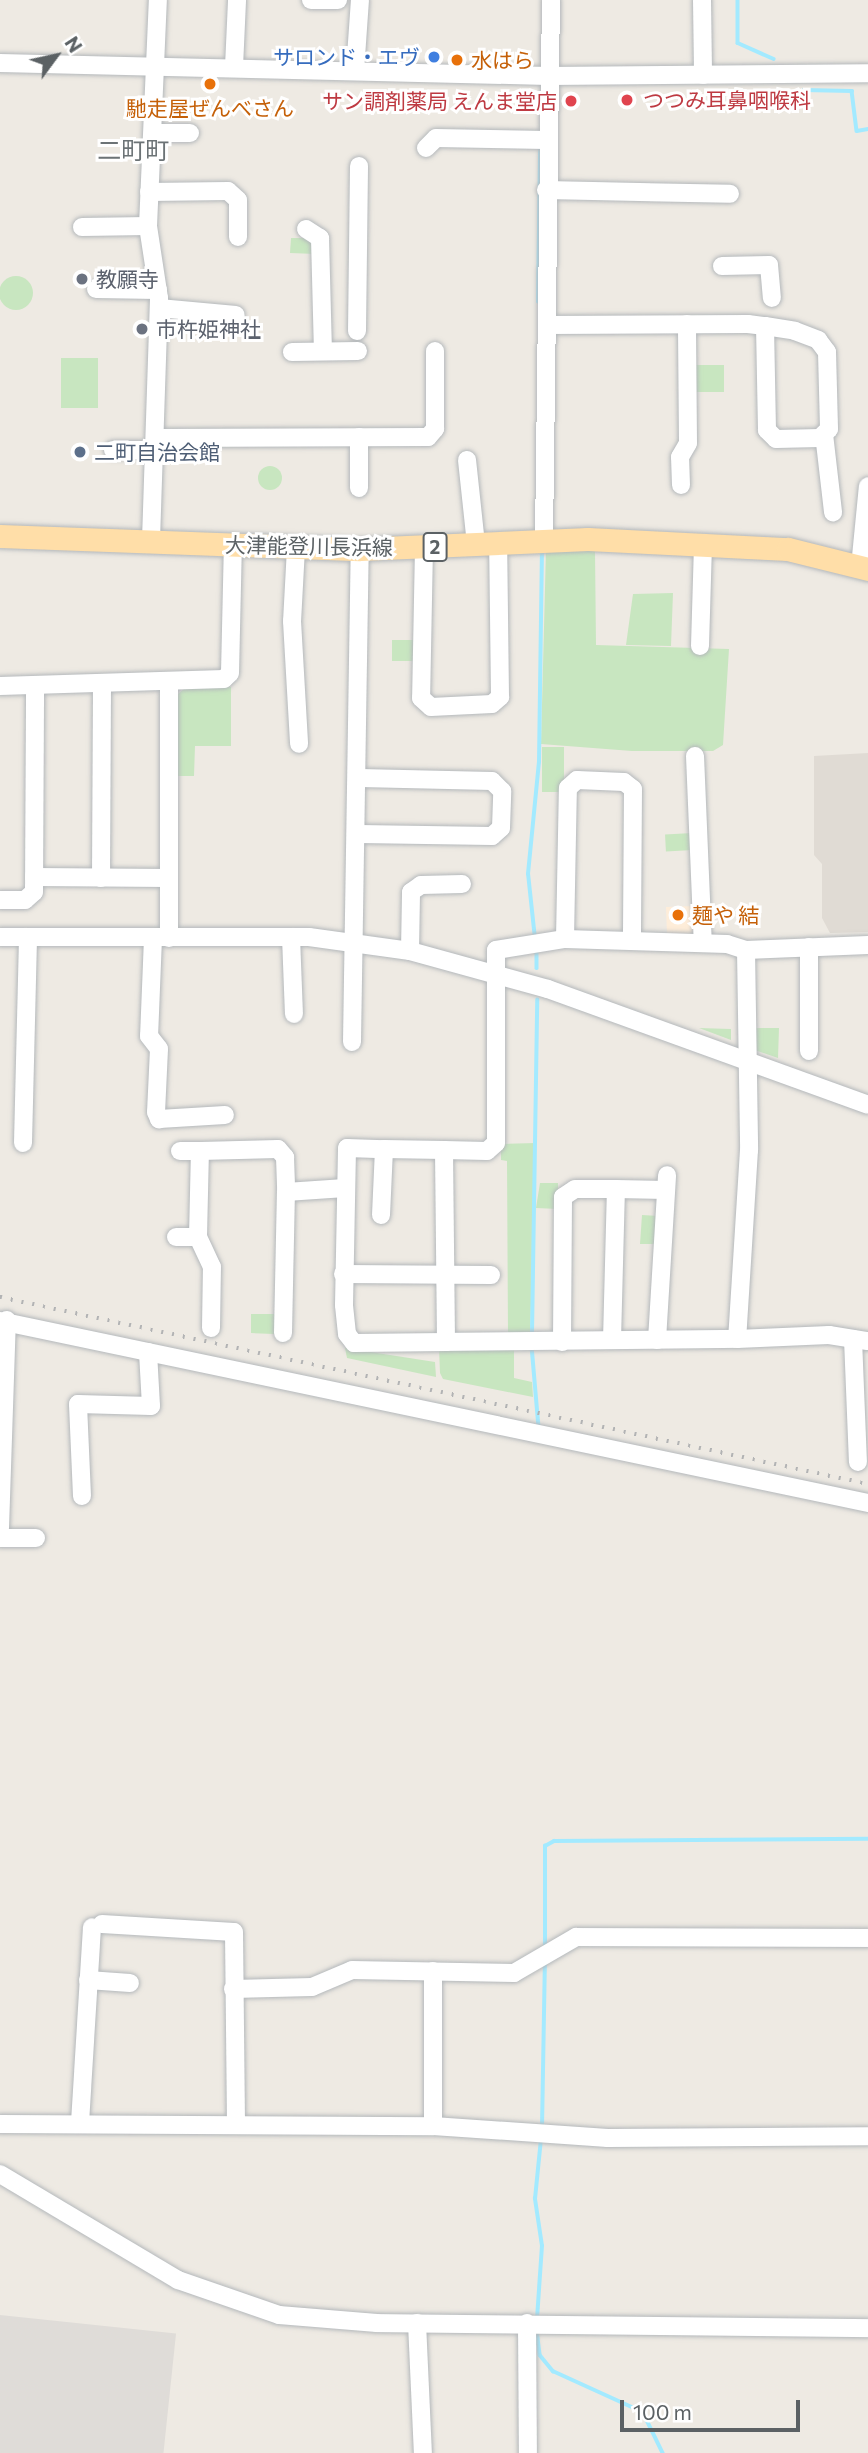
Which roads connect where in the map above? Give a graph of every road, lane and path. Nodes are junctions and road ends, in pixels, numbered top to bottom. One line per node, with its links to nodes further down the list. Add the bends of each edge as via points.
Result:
1 (158, 0): 9 (street)
2 (237, 0): 10 (street)
3 (311, 0): 4 (street)
4 (338, 0)
5 (360, 0): 11 (street)
6 (551, 0): 14 (street)
7 (702, 0): 13 (street)
8 (0, 63): 9 (street)
9 (157, 64): 10 (street); 15 (street)
10 (233, 67): 11 (street)
11 (355, 71): 14 (street)
12 (868, 73): 13 (street)
13 (703, 75): 14 (street)
14 (548, 76): 17 (street)
15 (153, 133): 16 (street); 21 (street)
16 (190, 133)
17 (546, 140): 18 (street, via 436,138); 20 (street)
18 (426, 148)
19 (359, 166): 35 (street)
20 (546, 190): 22 (street); 33 (street)
21 (149, 192): 25 (street); 26 (street, via 228,191 237,200)
22 (730, 194)
23 (82, 227): 25 (street)
24 (306, 229): 36 (street, via 320,238)
25 (150, 232): 30 (street)
26 (238, 237)
27 (722, 266): 29 (street, via 769,265)
28 (96, 289): 30 (street)
29 (772, 298)
30 (159, 299): 31 (street); 42 (street)
31 (236, 315)
32 (687, 324): 33 (street); 34 (street); 45 (street, via 688,443 680,457)
33 (547, 325): 50 (street)
34 (765, 326): 40 (street, via 818,340 827,352); 40 (street, via 767,430 776,439)
35 (357, 331)
36 (323, 351): 37 (street); 39 (street)
37 (358, 351)
38 (435, 351): 41 (street, via 435,429 428,438)
39 (292, 352)
40 (824, 434): 48 (street)
41 (359, 437): 42 (street); 47 (street)
42 (159, 444): 43 (street); 51 (street)
43 (113, 450)
44 (467, 460): 52 (street)
45 (681, 485)
46 (868, 486): 58 (street)
47 (359, 488)
48 (833, 512)
49 (0, 536): 51 (main road, 大津能登川長浜線 / 2)
50 (544, 539): 52 (main road, 大津能登川長浜線 / 2); 53 (main road, 大津能登川長浜線 / 2)
51 (151, 540): 54 (main road, 大津能登川長浜線 / 2)
52 (487, 543): 55 (main road, 大津能登川長浜線 / 2); 55 (street, via 500,697 492,704 431,707 421,698)
53 (702, 544): 58 (main road, 大津能登川長浜線 / 2, via 788,549); 59 (street)
54 (233, 545): 56 (main road, 大津能登川長浜線 / 2); 60 (street, via 230,673 224,679)
55 (424, 547): 57 (main road, 大津能登川長浜線 / 2)
56 (296, 548): 57 (main road, 大津能登川長浜線 / 2); 64 (street, via 292,621)
57 (360, 549): 66 (street)
58 (864, 568)
59 (700, 646)
60 (169, 681): 61 (street); 70 (street)
61 (102, 683): 62 (street); 69 (street)
62 (35, 685): 63 (street); 68 (street)
63 (0, 686)
64 (299, 744)
65 (695, 756): 80 (street)
66 (360, 778): 67 (street); 67 (street, via 492,781 502,791 501,815 492,836)
67 (359, 834): 78 (street)
68 (34, 877): 69 (street); 72 (street, via 34,892 25,900)
69 (101, 878): 70 (street)
70 (169, 878): 76 (street)
71 (462, 884): 84 (street, via 421,885 411,892)
72 (0, 900)
73 (0, 937): 74 (street)
74 (28, 937): 76 (street); 92 (street)
75 (291, 937): 76 (street); 78 (street); 86 (street)
76 (161, 938): 91 (street, via 149,1036 159,1049 156,1112 159,1119)
77 (565, 939): 79 (street); 79 (street, via 568,788 577,780 624,782 633,789); 85 (street, via 536,940 496,950)
78 (350, 940): 84 (street); 87 (street)
79 (632, 940): 80 (street)
80 (703, 943): 83 (street)
81 (868, 945): 82 (street)
82 (809, 947): 83 (street); 88 (street)
83 (746, 950): 89 (street)
84 (410, 951): 85 (street)
85 (492, 972): 89 (street); 94 (street, via 496,1143 487,1151)
86 (294, 1014)
87 (352, 1042)
88 (809, 1051)
89 (746, 1062): 90 (street); 109 (street, via 748,1150)
90 (868, 1105)
91 (225, 1115)
92 (23, 1143)
93 (384, 1149): 94 (street); 97 (street, via 347,1148); 100 (street)
94 (444, 1150): 104 (street)
95 (180, 1151): 96 (street)
96 (201, 1151): 99 (street, via 278,1149 285,1157); 102 (street)
97 (345, 1188): 99 (street); 103 (street)
98 (616, 1189): 110 (street); 111 (street, via 667,1182); 114 (street, via 575,1189 563,1197)
99 (286, 1192): 108 (street)
100 (381, 1215)
101 (176, 1237): 102 (street)
102 (198, 1237): 107 (street, via 212,1267)
103 (343, 1274): 104 (street); 113 (street, via 347,1334 354,1343)
104 (445, 1274): 105 (street); 113 (street)
105 (491, 1275)
106 (4, 1320): 115 (street); 119 (street)
107 (211, 1328)
108 (283, 1333)
109 (737, 1339): 111 (street); 112 (street)
110 (612, 1340): 111 (street); 114 (street)
111 (657, 1340)
112 (860, 1340): 116 (street)
113 (446, 1342): 114 (street)
114 (562, 1342)
115 (148, 1352): 117 (street, via 151,1406 78,1404); 118 (street)
116 (858, 1462)
117 (82, 1496)
118 (868, 1503)
119 (0, 1528)
120 (0, 1538): 121 (street)
121 (36, 1538)
122 (868, 1938): 123 (street, via 576,1937 514,1973)
123 (433, 1971): 126 (street, via 352,1970 312,1987); 130 (street)
124 (88, 1980): 125 (street); 126 (street, via 97,1926 234,1932); 127 (street)
125 (130, 1983)
126 (233, 1989): 129 (street)
127 (80, 2123): 128 (street); 129 (street)
128 (0, 2124)
129 (236, 2124): 130 (street)
130 (433, 2126): 131 (street, via 608,2138)
131 (868, 2136)
132 (0, 2174): 133 (street, via 178,2280 238,2304 279,2315)
133 (418, 2323): 134 (street); 136 (street)
134 (527, 2323): 135 (street); 137 (street)
135 (868, 2328)
136 (423, 2453)
137 (528, 2453)

